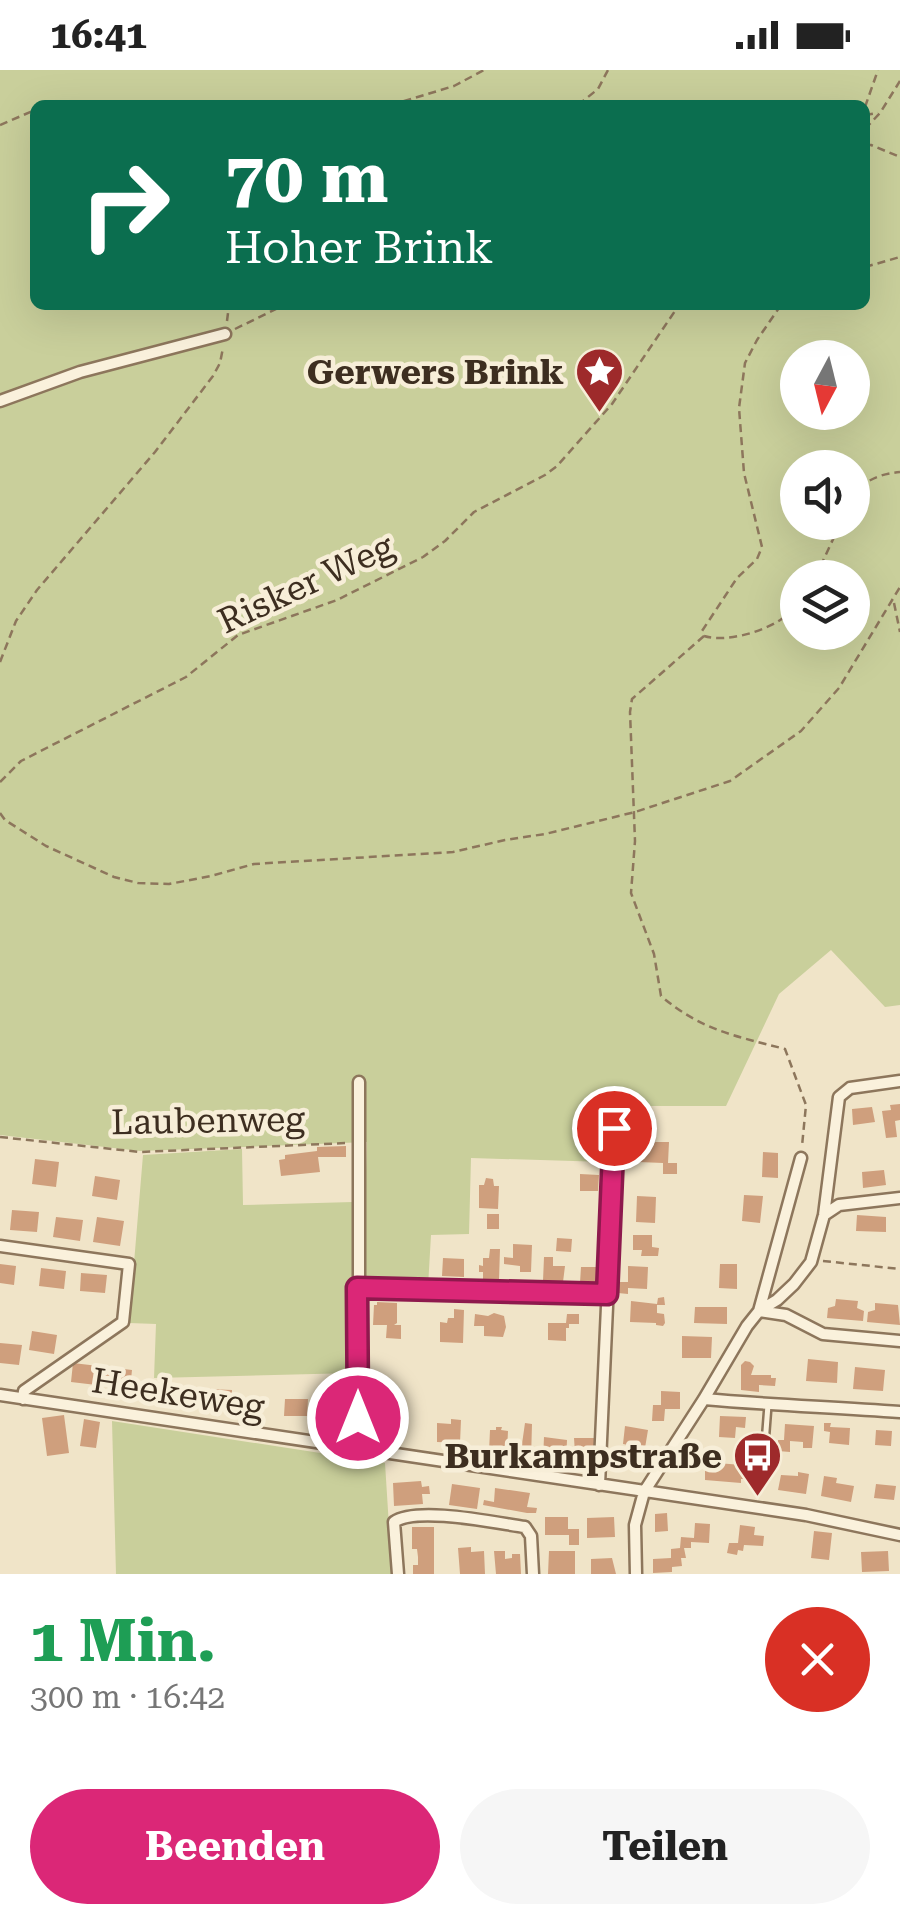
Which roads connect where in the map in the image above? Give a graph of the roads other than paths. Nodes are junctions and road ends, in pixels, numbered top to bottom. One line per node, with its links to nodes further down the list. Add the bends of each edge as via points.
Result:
1 (224, 334): 2 (street)
2 (0, 400)
3 (900, 1081): 8 (street, via 850,1088 839,1098)
4 (358, 1082): 10 (street)
5 (614, 1128): 11 (street)
6 (801, 1158): 12 (street)
7 (900, 1198): 8 (street, via 839,1206)
8 (824, 1215): 12 (street, via 811,1262)
9 (0, 1246): 15 (street, via 128,1264 123,1322)
10 (357, 1288): 11 (street); 19 (street)
11 (607, 1294): 21 (street)
12 (759, 1311): 13 (street, via 786,1315 823,1334); 16 (street)
13 (900, 1341)
14 (0, 1395): 15 (street, Heekeweg)
15 (23, 1398): 19 (street, Heekeweg)
16 (704, 1399): 17 (street); 22 (street)
17 (768, 1405): 18 (street); 20 (lane)
18 (900, 1412)
19 (359, 1450): 21 (street, Heekeweg)
20 (762, 1483)
21 (600, 1486): 22 (street, Heekeweg)
22 (644, 1492): 23 (street); 26 (street)
23 (900, 1535)
24 (398, 1574): 25 (street, via 394,1522 431,1514 525,1527)
25 (532, 1574)
26 (636, 1574)

